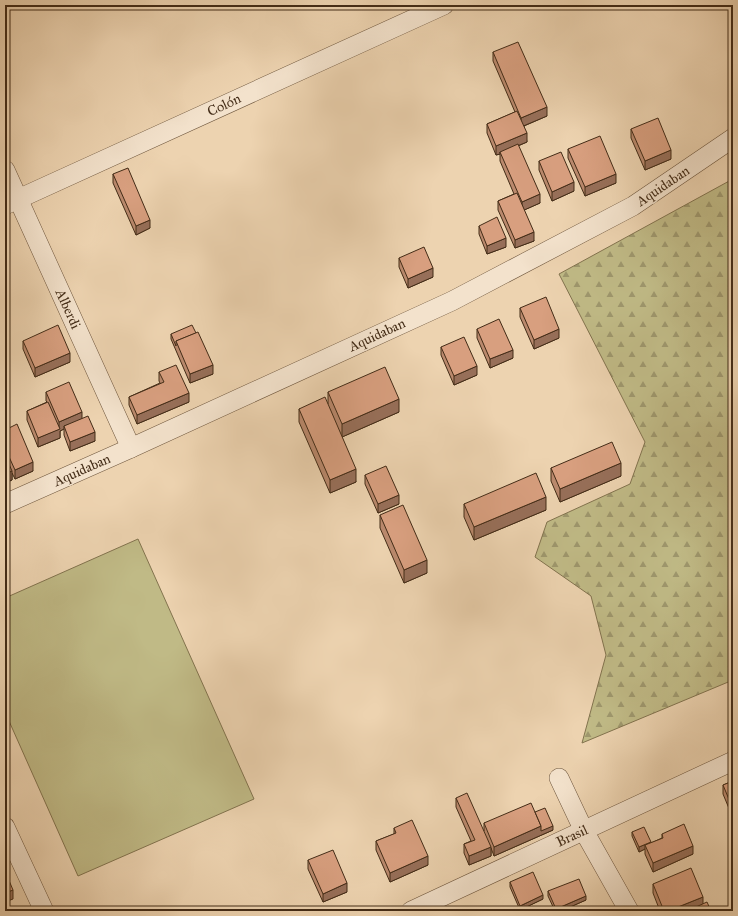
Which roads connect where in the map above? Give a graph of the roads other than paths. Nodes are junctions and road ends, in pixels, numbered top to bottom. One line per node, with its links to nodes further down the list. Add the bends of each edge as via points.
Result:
1 (444, 5): 4 (street, Colón)
2 (733, 138): 5 (street, Aquidaban, via 633,206 452,301)
3 (5, 170): 4 (street, Alberdi)
4 (12, 202): 5 (street, Alberdi)
5 (131, 448): 6 (street, Aquidaban)
6 (5, 504)
7 (733, 761): 10 (street, Brasil)
8 (559, 778): 10 (street)
9 (5, 827): 11 (street)
10 (584, 830): 12 (street, Brasil); 13 (street)
11 (44, 911)
12 (411, 911)
13 (629, 911)

